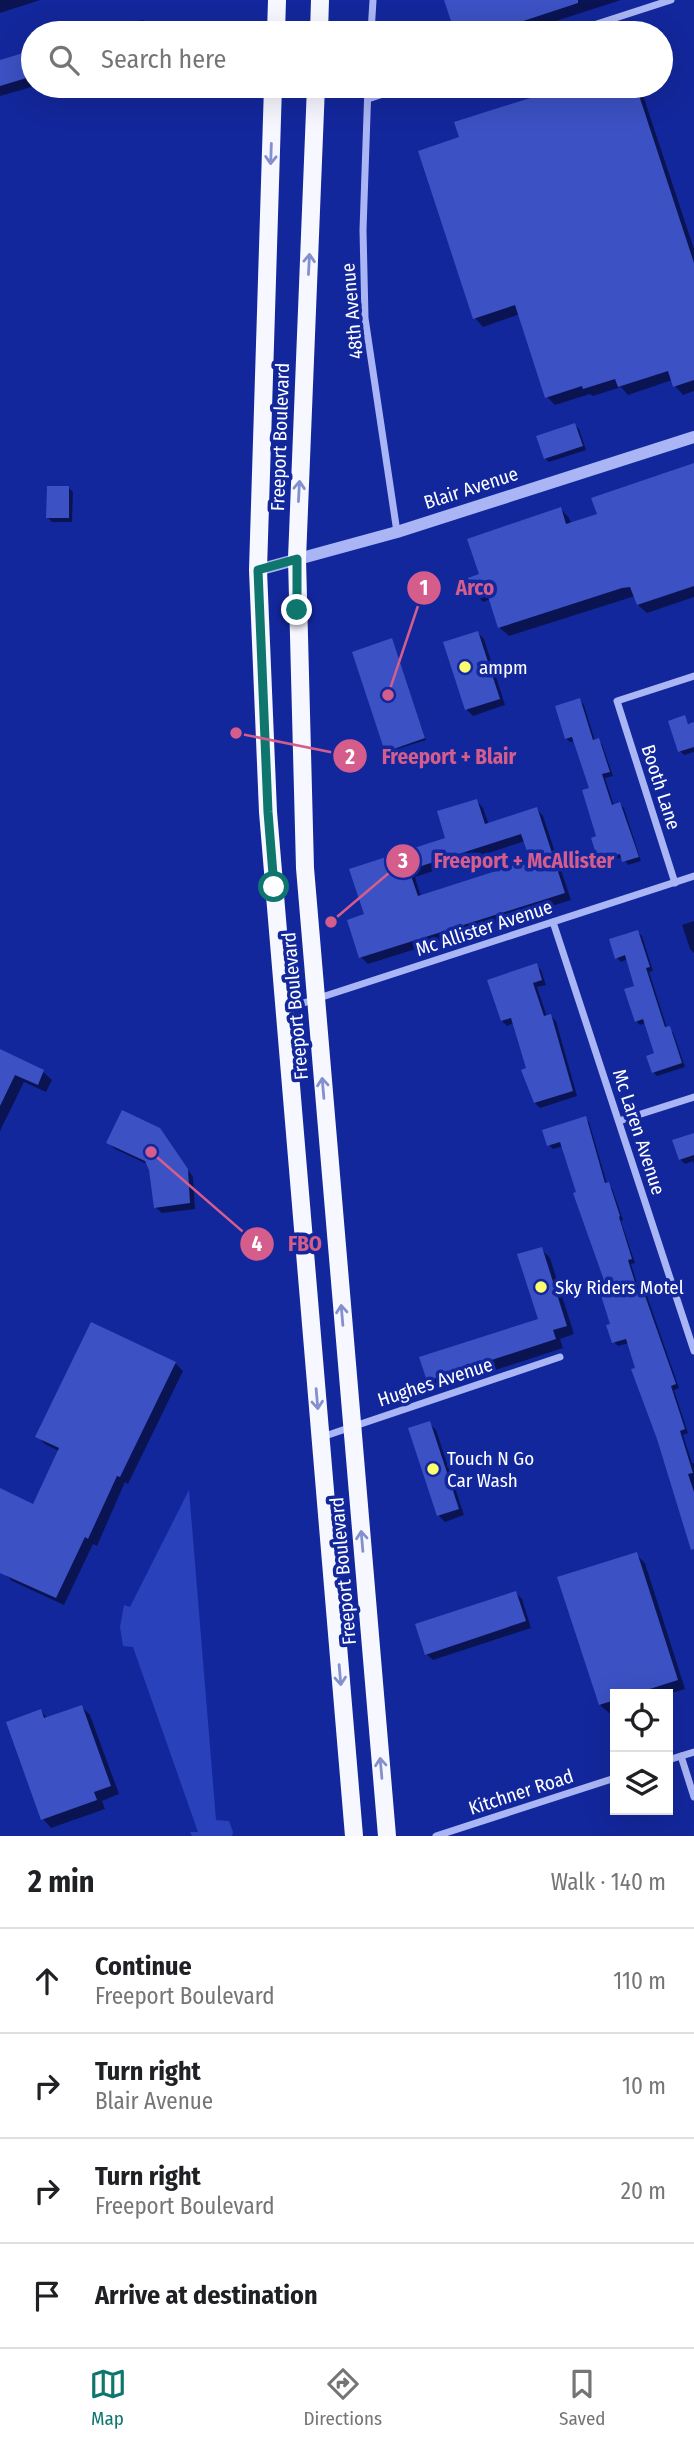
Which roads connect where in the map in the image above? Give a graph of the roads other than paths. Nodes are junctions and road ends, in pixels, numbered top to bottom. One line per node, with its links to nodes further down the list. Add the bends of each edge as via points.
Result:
1 (277, 0): 5 (main road)
2 (320, 0): 6 (main road)
3 (373, 0): 7 (street)
4 (671, 0): 8 (street)
5 (276, 21)
6 (319, 21)
7 (372, 21)
8 (606, 21)
9 (273, 98): 16 (main road, Freeport Boulevard, one-way to 16)
10 (316, 98): 15 (main road, Freeport Boulevard, one-way to 10)
11 (371, 98): 12 (street)
12 (368, 99): 14 (street, 48th Avenue, via 365,318)
13 (694, 438): 14 (street, Blair Avenue)
14 (397, 532): 15 (street, Blair Avenue)
15 (297, 559): 16 (street, Blair Avenue); 21 (main road, Freeport Boulevard, via 305,868)
16 (258, 570): 22 (main road, Freeport Boulevard, via 268,812)
17 (694, 676): 19 (street, Booth Lane, via 617,701)
18 (694, 876): 19 (street, Mc Allister Avenue)
19 (675, 883): 20 (street, Mc Allister Avenue)
20 (554, 922): 21 (street, Mc Allister Avenue); 24 (street, Mc Laren Avenue)
21 (315, 999): 22 (street, Mc Allister Avenue); 29 (main road, Freeport Boulevard, one-way to 21)
22 (284, 1009): 30 (main road, Freeport Boulevard, one-way to 30)
23 (694, 1097): 24 (street)
24 (618, 1121): 26 (street, Mc Laren Avenue)
25 (694, 1314): 26 (street)
26 (683, 1317): 27 (street, Mc Laren Avenue)
27 (694, 1351)
28 (560, 1357): 29 (street, Hughes Avenue)
29 (352, 1427): 30 (street, Hughes Avenue); 37 (main road, Freeport Boulevard, one-way to 29)
30 (320, 1437): 36 (main road, Freeport Boulevard, one-way to 36)
31 (694, 1752): 32 (street)
32 (681, 1756): 33 (street); 35 (street)
33 (673, 1758)
34 (610, 1779): 38 (street, Kitchner Road)
35 (694, 1797)
36 (354, 1836)
37 (387, 1836)
38 (436, 1836)

